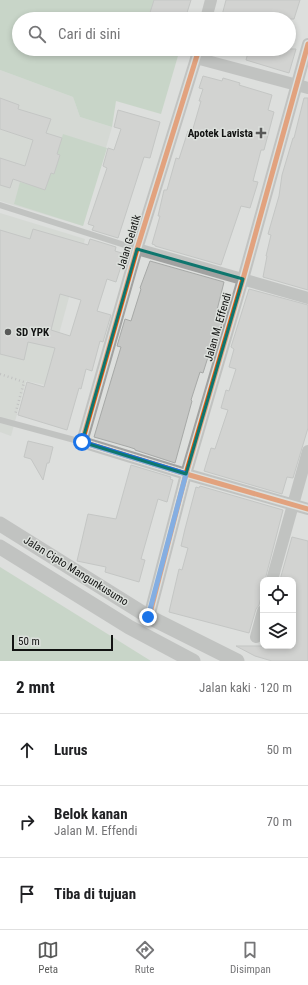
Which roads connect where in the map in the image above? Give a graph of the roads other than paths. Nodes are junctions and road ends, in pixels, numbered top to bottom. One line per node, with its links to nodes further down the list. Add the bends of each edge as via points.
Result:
1 (211, 0): 2 (street)
2 (208, 12)
3 (308, 44): 6 (street, Jalan M. Effendi)
4 (197, 56): 8 (street, Jalan Gelatik)
5 (208, 56): 6 (street)
6 (303, 86): 9 (street, Jalan M. Effendi)
7 (0, 205): 8 (lane)
8 (137, 249): 9 (street); 12 (street, Jalan Gelatik)
9 (243, 279): 10 (street); 14 (street, Jalan M. Effendi)
10 (308, 298)
11 (0, 420): 12 (lane)
12 (82, 442): 14 (street)
13 (308, 451): 15 (street)
14 (186, 474): 15 (street); 21 (street, Jalan M. Effendi)
15 (293, 505): 16 (street); 19 (street)
16 (308, 509)
17 (0, 524): 21 (street, Jalan Cipto Mangunkusumo)
18 (0, 547): 23 (street, Jalan Cipto Mangunkusumo, via 129,626)
19 (273, 577)
20 (262, 613): 22 (street)
21 (148, 617): 24 (street, Jalan Cipto Mangunkusumo)
22 (256, 637)
23 (193, 661)
24 (237, 661)

